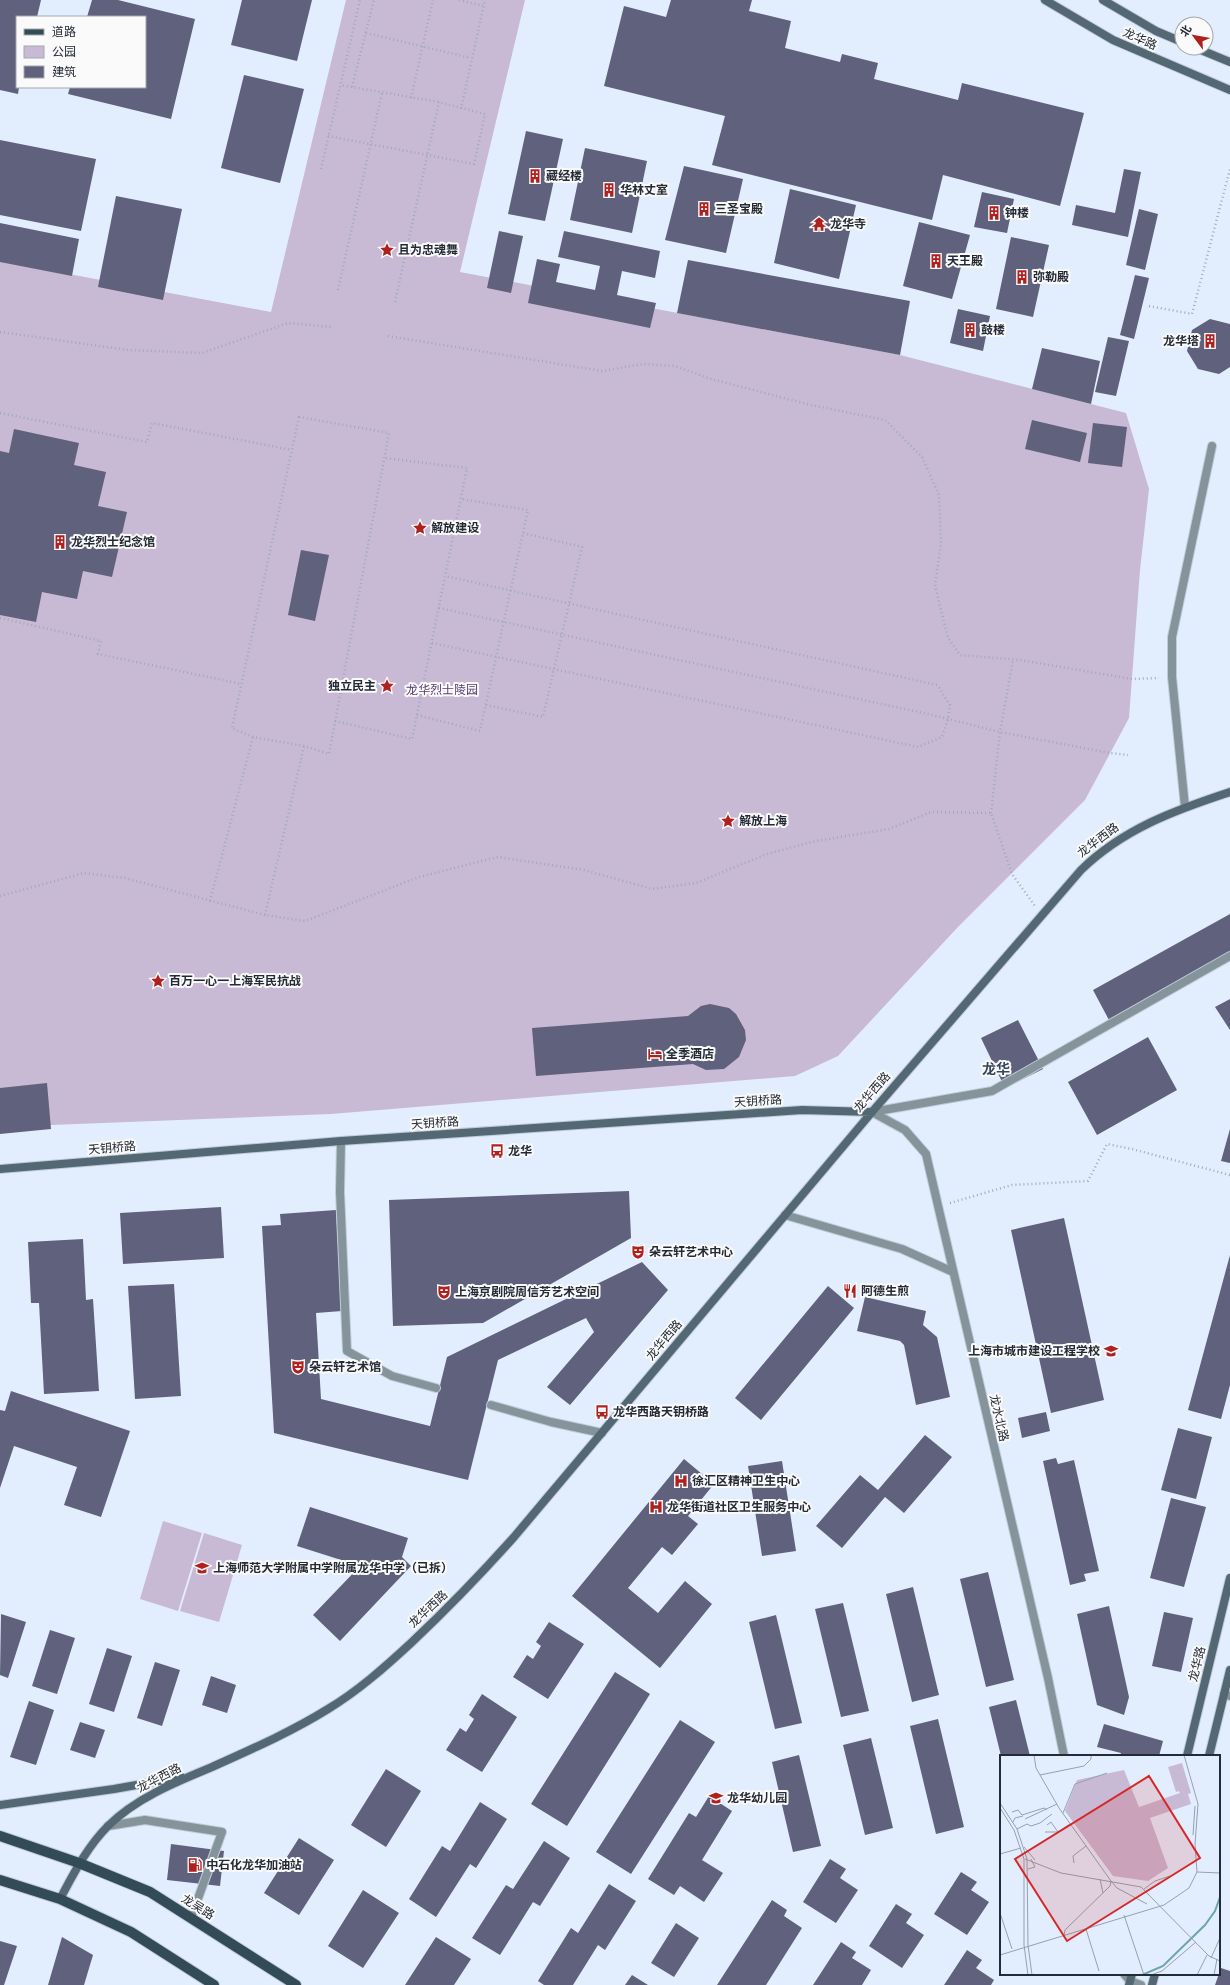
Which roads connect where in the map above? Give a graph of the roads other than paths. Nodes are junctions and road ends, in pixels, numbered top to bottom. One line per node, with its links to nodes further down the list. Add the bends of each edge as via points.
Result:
1 (1045, 0): 6 (street, 龙华路, via 1113,40)
2 (1103, 0): 3 (street, 龙华路)
3 (1174, 39)
4 (1214, 55): 5 (street)
5 (1230, 62)
6 (1230, 90)
7 (1212, 446): 9 (street, via 1172,637 1172,677)
8 (1230, 792): 9 (street, 龙华西路)
9 (1185, 807): 11 (street, 龙华西路, via 1144,825 1106,848 1081,870)
10 (1230, 956): 11 (street, via 992,1091)
11 (872, 1112): 12 (street, 天钥桥路, via 802,1110); 14 (street, 龙华西路); 15 (street, 龙水北路, via 905,1130 926,1154)
12 (341, 1142): 13 (street, 天钥桥路); 16 (street, via 340,1192 347,1351 392,1376)
13 (0, 1169)
14 (785, 1215): 15 (street, via 902,1250); 18 (street, 龙华西路)
15 (953, 1272): 22 (street, 龙水北路)
16 (436, 1388)
17 (491, 1405): 18 (street)
18 (602, 1433): 25 (street, 龙华西路, via 461,1596 380,1672 330,1709 281,1736)
19 (1230, 1578): 23 (street, 龙华路)
20 (1230, 1670): 21 (street)
21 (1227, 1695): 24 (street)
22 (1064, 1755)
23 (1187, 1755)
24 (1209, 1755)
25 (194, 1775): 26 (street); 27 (street, 龙华西路, via 160,1790 131,1807)
26 (0, 1804)
27 (108, 1826): 29 (street, 龙华西路); 32 (street, via 145,1820 222,1832)
28 (0, 1836): 29 (main road)
29 (79, 1863): 31 (street, 龙华西路); 32 (main road, 龙吴路, via 150,1892)
30 (0, 1880): 31 (main road)
31 (60, 1899): 35 (main road, via 131,1932)
32 (191, 1918): 36 (main road, 龙吴路)
33 (1155, 1975): 38 (street)
34 (1131, 1980): 37 (street)
35 (214, 1985)
36 (296, 1985)
37 (1141, 1985)
38 (1152, 1985)

